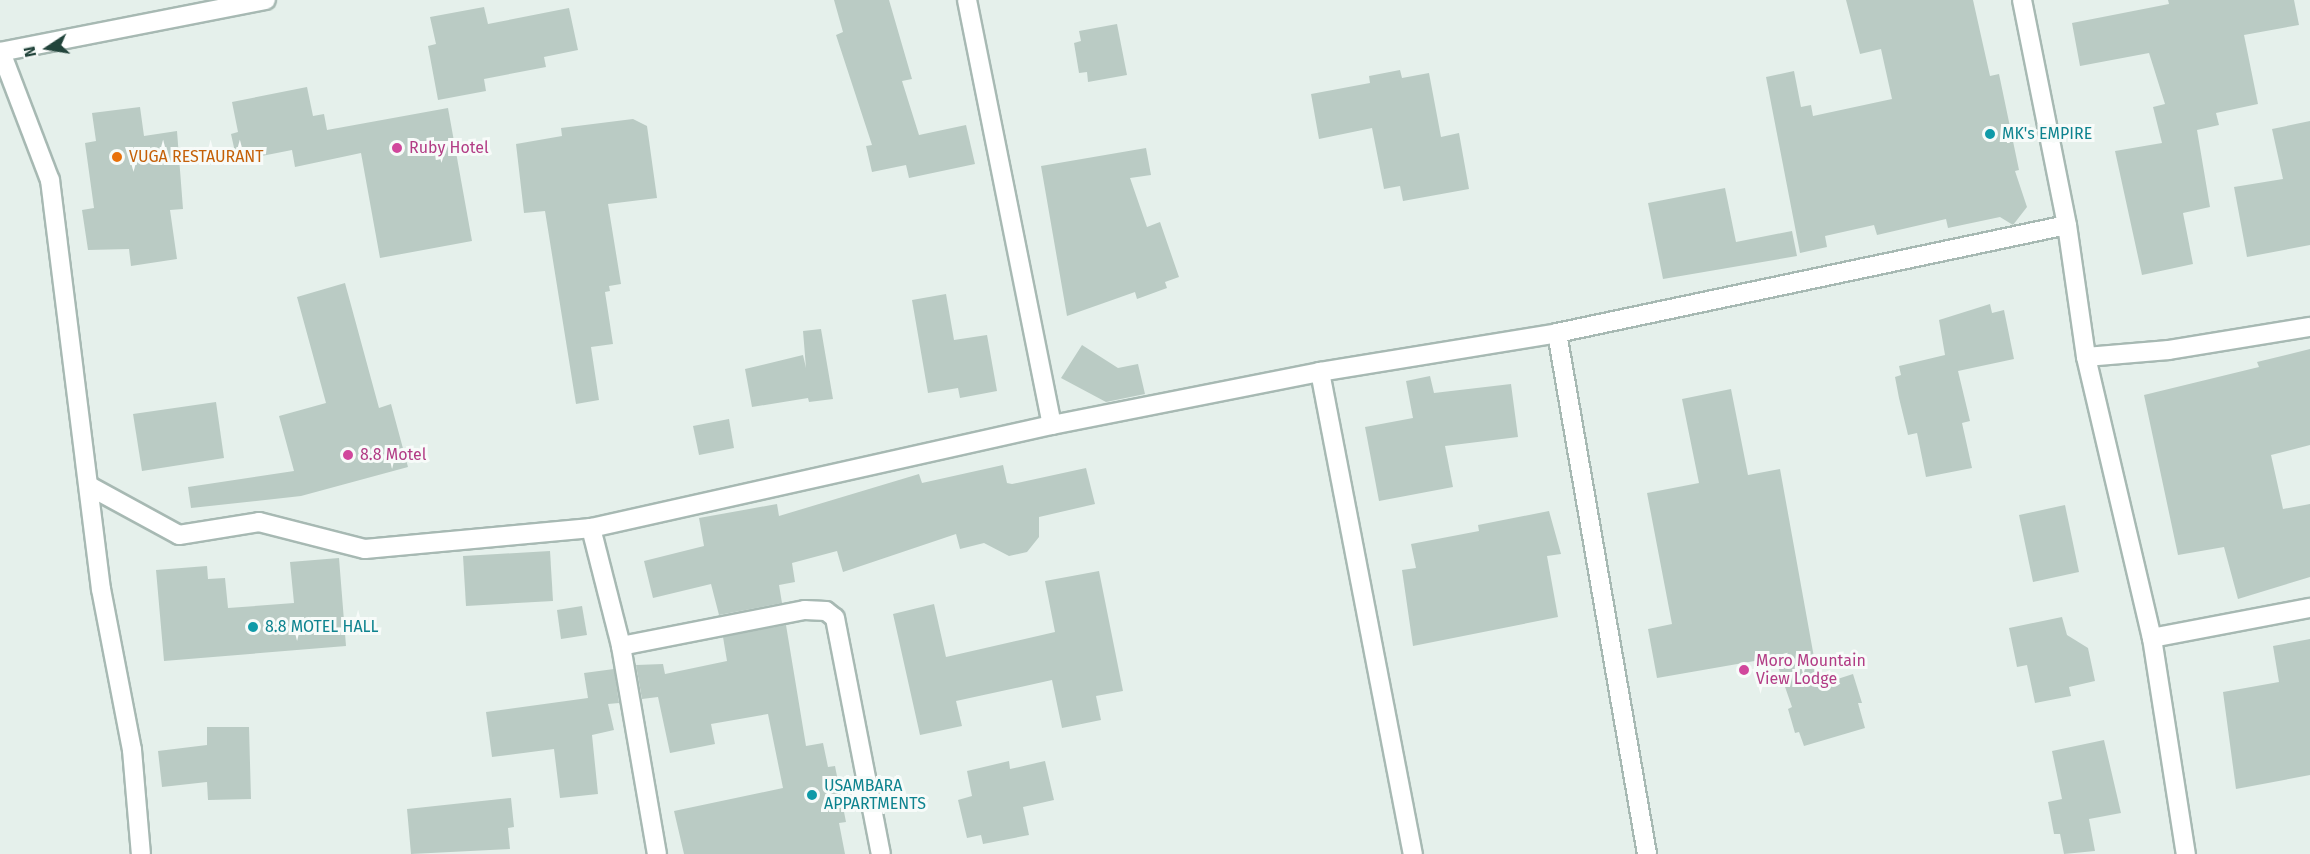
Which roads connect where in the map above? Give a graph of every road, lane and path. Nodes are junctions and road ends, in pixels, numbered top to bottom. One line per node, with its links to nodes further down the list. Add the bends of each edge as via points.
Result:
1 (266, 0): 4 (street)
2 (967, 0): 10 (street)
3 (2022, 0): 5 (street)
4 (1, 52): 11 (street, via 50,180)
5 (2067, 225): 7 (street); 8 (street)
6 (2310, 327): 8 (street, via 2169,350)
7 (1557, 333): 9 (street); 20 (street)
8 (2086, 357): 14 (street)
9 (1320, 372): 10 (street); 19 (street)
10 (1052, 425): 12 (street)
11 (92, 487): 12 (street, via 179,535 260,522 365,549); 16 (street, via 101,589 132,750)
12 (591, 528): 15 (street)
13 (2310, 608): 14 (street)
14 (2152, 638): 21 (street)
15 (621, 646): 17 (street); 18 (street, via 805,610 826,611 835,618)
16 (141, 854)
17 (657, 854)
18 (881, 854)
19 (1413, 854)
20 (1647, 854)
21 (2186, 854)

